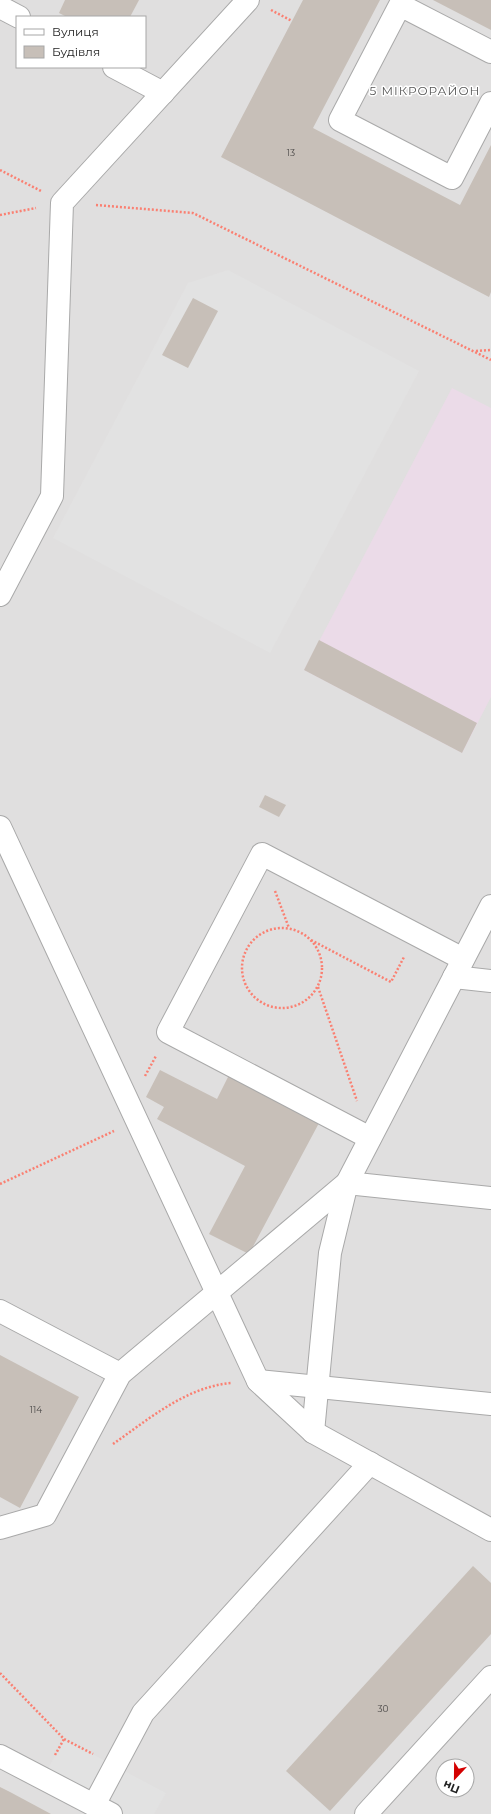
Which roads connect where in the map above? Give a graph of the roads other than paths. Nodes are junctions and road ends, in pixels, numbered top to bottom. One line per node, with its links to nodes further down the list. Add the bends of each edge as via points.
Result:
1 (248, 0): 6 (lane)
2 (0, 7): 3 (lane)
3 (17, 16)
4 (491, 52): 7 (lane, via 400,5 340,120 452,178)
5 (116, 68): 6 (lane)
6 (163, 93): 8 (lane, via 62,202 52,496)
7 (488, 117)
8 (0, 595)
9 (0, 827): 16 (lane)
10 (491, 906): 11 (lane)
11 (458, 968): 12 (lane); 13 (lane); 13 (lane, via 262,854 168,1032)
12 (491, 980)
13 (370, 1138): 14 (lane)
14 (347, 1183): 15 (lane); 16 (lane); 20 (lane, via 330,1252)
15 (491, 1198)
16 (216, 1293): 18 (lane); 19 (lane)
17 (0, 1311): 18 (lane)
18 (120, 1374): 24 (lane, via 45,1515)
19 (258, 1381): 20 (lane); 22 (lane)
20 (317, 1387): 21 (lane); 22 (lane)
21 (491, 1404)
22 (313, 1432): 23 (lane)
23 (370, 1463): 25 (lane); 28 (lane, via 143,1713 115,1766)
24 (0, 1528)
25 (491, 1530)
26 (491, 1677): 29 (lane)
27 (0, 1756): 28 (lane)
28 (102, 1809)
29 (366, 1814)

